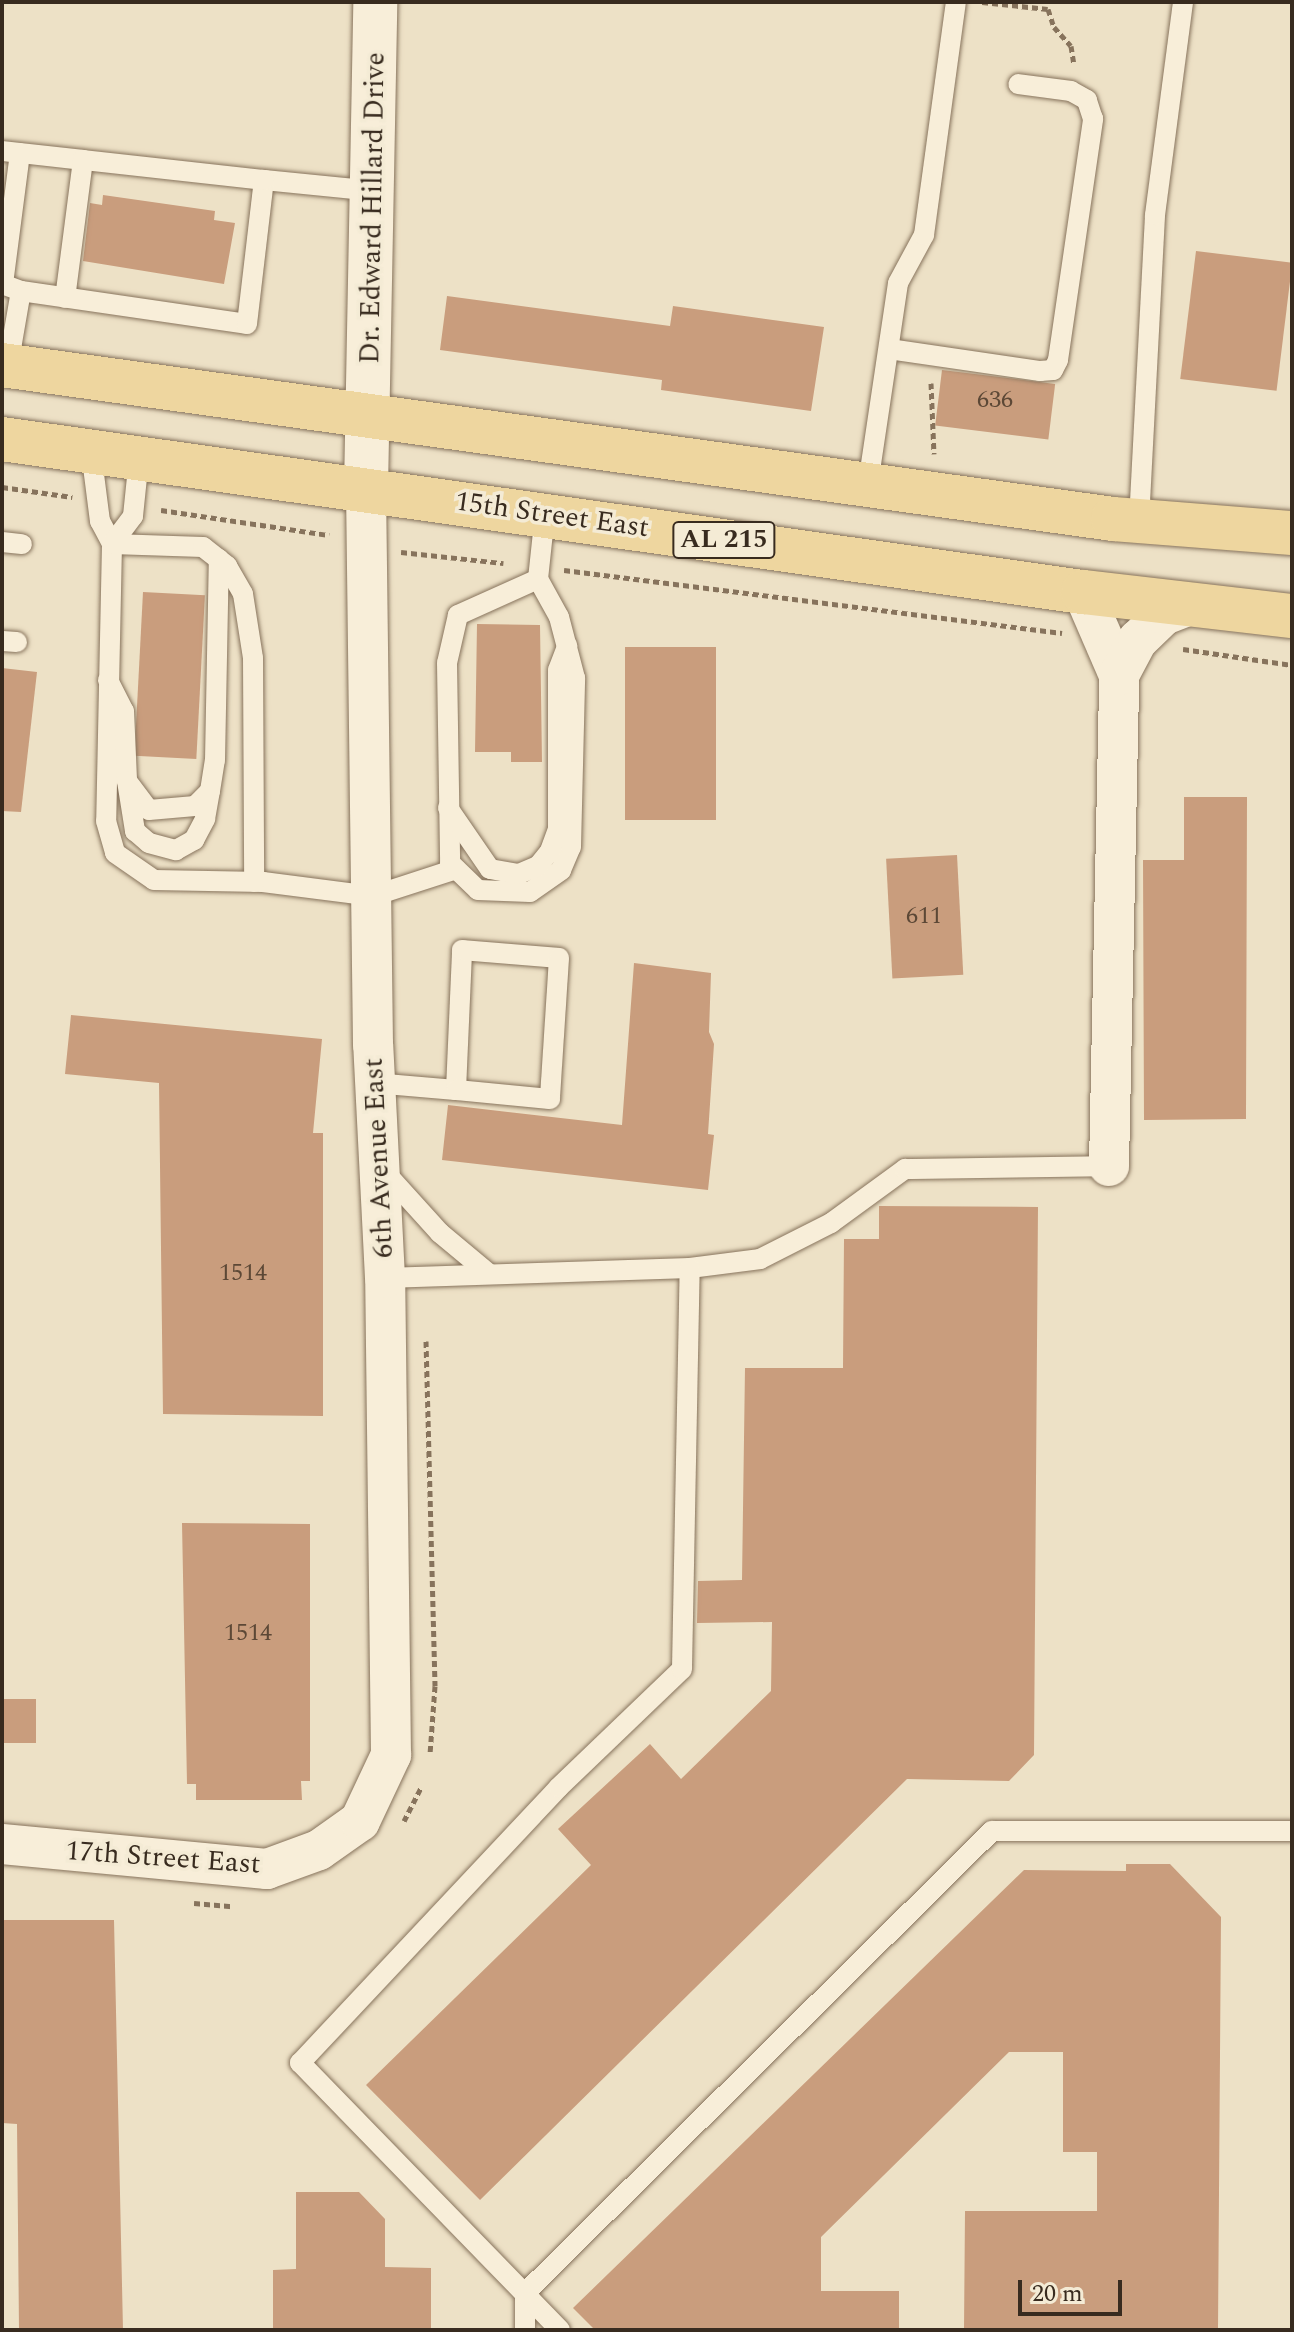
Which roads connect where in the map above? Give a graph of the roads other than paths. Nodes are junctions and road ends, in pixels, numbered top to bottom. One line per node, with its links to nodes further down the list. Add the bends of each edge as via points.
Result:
1 (375, 2): 8 (street, Dr. Edward Hillard Drive)
2 (956, 2): 11 (lane, via 924,235 898,283)
3 (1183, 2): 20 (lane, via 1155,215)
4 (1018, 84): 11 (lane, via 1071,91 1087,100 1093,119 1058,360 1053,370 1040,371)
5 (11, 152): 6 (lane); 9 (lane)
6 (83, 160): 7 (lane); 10 (lane)
7 (264, 180): 8 (lane); 10 (lane, via 247,324)
8 (374, 191): 13 (street, Dr. Edward Hillard Drive)
9 (9, 287): 10 (lane); 12 (lane)
10 (65, 298)
11 (889, 349): 17 (lane)
12 (5, 365): 13 (main road)
13 (369, 415): 17 (main road); 18 (street, Dr. Edward Hillard Drive)
14 (2, 439): 15 (main road, 15th Street East / AL 215)
15 (91, 451): 16 (main road, 15th Street East / AL 215); 22 (lane, via 97,501)
16 (139, 458): 18 (main road, 15th Street East / AL 215); 22 (lane, via 134,506)
17 (868, 484): 20 (main road)
18 (366, 489): 19 (main road, 15th Street East / AL 215); 36 (street, 6th Avenue East)
19 (545, 514): 24 (lane); 25 (main road, 15th Street East / AL 215)
20 (1139, 521): 21 (main road)
21 (1292, 533)
22 (112, 544): 23 (lane, via 203,547); 30 (lane)
23 (219, 559): 32 (lane); 35 (lane, via 243,594 253,658)
24 (547, 574): 28 (lane); 33 (lane, via 458,615 447,663)
25 (1083, 592): 26 (main road, 15th Street East / AL 215); 29 (street)
26 (1193, 604): 27 (main road, 15th Street East / AL 215); 29 (street, via 1164,615)
27 (1292, 616)
28 (567, 646): 33 (lane, via 558,670 558,829 550,851 538,866 519,874 490,869); 34 (lane, via 575,678 572,816 571,847 561,870 530,892 478,890)
29 (1119, 652): 40 (street)
30 (107, 676): 31 (lane, via 124,711); 35 (lane, via 106,821 115,853 154,880)
31 (127, 781): 32 (lane, via 149,810 195,806); 32 (lane, via 135,831 149,843 176,850 194,840)
32 (210, 791)
33 (446, 804): 34 (lane, via 450,863)
34 (456, 869): 36 (lane)
35 (254, 882): 36 (lane)
36 (373, 896): 37 (street, 6th Avenue East)
37 (374, 1083): 38 (lane); 39 (street, 6th Avenue East)
38 (456, 1090): 38 (lane, via 462,950 559,958 550,1099)
39 (380, 1166): 42 (lane, via 440,1233); 43 (street, 6th Avenue East)
40 (1109, 1166): 41 (lane, via 905,1169 797,1243 760,1259)
41 (690, 1268): 42 (lane); 47 (lane, via 682,1669 559,1787 300,2063)
42 (488, 1273): 43 (lane)
43 (404, 1278): 44 (street, 6th Avenue East, via 391,1755)
44 (377, 1827): 46 (street, 17th Street East, via 267,1869)
45 (1292, 1831): 47 (lane, via 992,1831)
46 (2, 1844)
47 (525, 2293): 48 (lane); 49 (lane)
48 (525, 2330)
49 (560, 2330)

